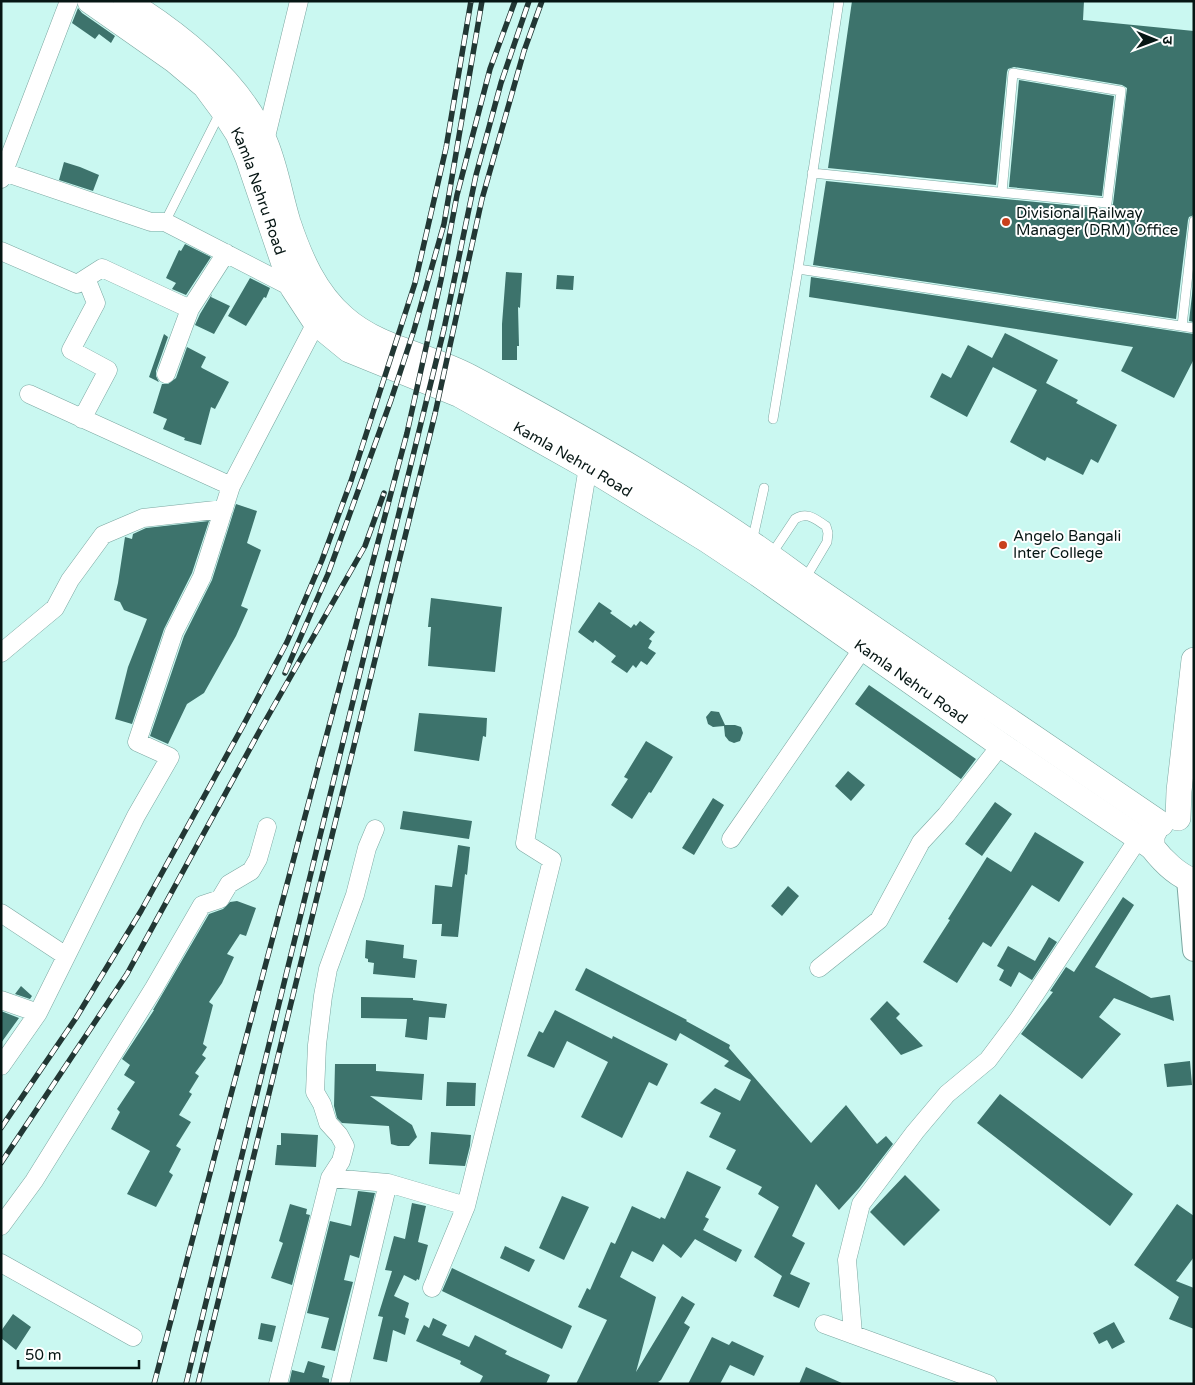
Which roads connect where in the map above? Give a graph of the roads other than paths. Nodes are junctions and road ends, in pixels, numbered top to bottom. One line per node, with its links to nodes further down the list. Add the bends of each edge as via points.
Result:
1 (69, 1): 9 (street)
2 (90, 1): 6 (main road, Kamla Nehru Road, via 174,60 205,86)
3 (299, 1): 7 (street)
4 (839, 1): 8 (lane)
5 (133, 3): 7 (main road, Kamla Nehru Road, via 218,73 253,116)
6 (222, 109): 12 (lane); 17 (main road, Kamla Nehru Road, via 248,158)
7 (265, 141): 30 (main road, Kamla Nehru Road, via 288,222 307,270 322,296 342,317 372,338 473,378 636,470)
8 (812, 173): 10 (lane); 15 (lane)
9 (2, 174): 12 (street, via 151,222)
10 (1002, 192): 10 (lane, via 1107,203 1121,91 1013,73)
11 (1194, 221): 20 (lane)
12 (165, 222): 14 (street)
13 (1, 251): 16 (street, via 77,284)
14 (226, 253): 17 (street); 18 (street)
15 (798, 268): 20 (lane); 25 (lane)
16 (86, 278): 18 (street, via 102,268); 24 (street, via 96,303 71,350 108,370)
17 (294, 288): 19 (main road, Kamla Nehru Road)
18 (190, 309): 22 (street)
19 (316, 323): 26 (main road, Kamla Nehru Road, via 349,350 460,395); 27 (street)
20 (1182, 326): 21 (lane)
21 (1194, 328)
22 (166, 374)
23 (29, 394): 24 (street)
24 (82, 419): 27 (street)
25 (773, 419)
26 (588, 467): 30 (main road, Kamla Nehru Road); 52 (street, via 526,843 552,860)
27 (231, 486): 29 (street)
28 (764, 488): 31 (lane)
29 (224, 509): 34 (street, via 143,518 103,535 54,608); 45 (street, via 202,577 174,632 137,742 170,757 136,816)
30 (714, 531): 31 (main road, Kamla Nehru Road)
31 (762, 561): 32 (main road, Kamla Nehru Road); 32 (lane, via 795,519 808,515 826,526 828,542); 33 (main road, Kamla Nehru Road)
32 (804, 581): 37 (main road, Kamla Nehru Road)
33 (863, 648): 36 (main road, Kamla Nehru Road); 40 (street)
34 (1, 653)
35 (1194, 660): 37 (main road)
36 (1000, 745): 41 (main road, Kamla Nehru Road); 46 (street, via 921,842 880,920)
37 (1178, 820): 41 (main road, via 1152,835)
38 (267, 827): 53 (street, via 251,871 229,884 220,899 202,905 34,1181)
39 (375, 829): 50 (street, via 328,969 323,996 315,1092 328,1123 345,1146 341,1161)
40 (731, 839)
41 (1145, 843): 42 (main road, Kamla Nehru Road); 57 (street, via 988,1060 947,1094 861,1204 847,1260)
42 (1191, 880): 44 (street)
43 (1, 913): 45 (street)
44 (1194, 950)
45 (66, 956): 48 (street)
46 (819, 968)
47 (1, 1000): 48 (street)
48 (38, 1013): 49 (street)
49 (1, 1066)
50 (330, 1178): 51 (street); 59 (street)
51 (388, 1184): 52 (street); 60 (street)
52 (466, 1206): 55 (street)
53 (1, 1226)
54 (1, 1263): 58 (street)
55 (432, 1288)
56 (824, 1324): 57 (street)
57 (853, 1334): 61 (street)
58 (134, 1337)
59 (278, 1384)
60 (340, 1384)
61 (988, 1384)

